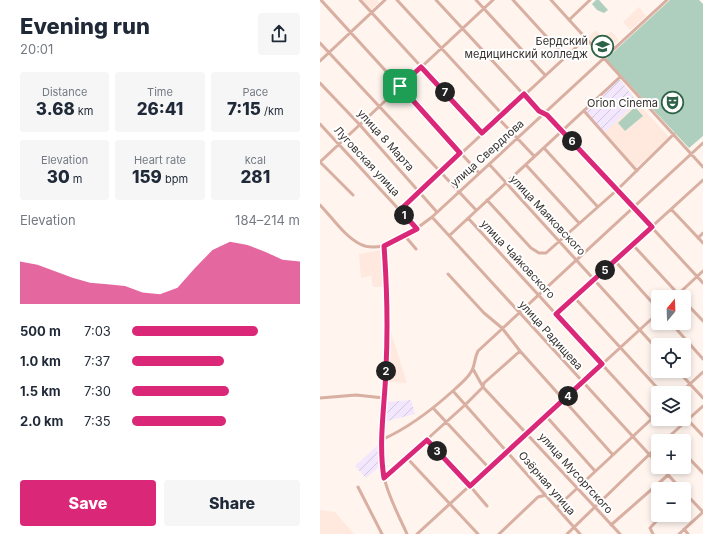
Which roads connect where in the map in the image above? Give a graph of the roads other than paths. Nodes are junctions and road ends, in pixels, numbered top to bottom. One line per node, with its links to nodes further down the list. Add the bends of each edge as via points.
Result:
1 (321, 0): 16 (street)
2 (360, 0): 13 (street)
3 (385, 0): 13 (street)
4 (397, 0): 19 (street)
5 (436, 0): 15 (street)
6 (476, 0): 12 (street)
7 (493, 0): 12 (street)
8 (512, 0): 21 (street)
9 (551, 0): 14 (street)
10 (587, 1): 14 (street)
11 (665, 1): 22 (street, улица Свердлова)
12 (484, 9): 15 (street); 25 (street)
13 (372, 13): 16 (street); 24 (street)
14 (569, 20): 17 (street)
15 (462, 28): 19 (street); 29 (street)
16 (350, 32): 20 (street); 28 (street)
17 (585, 39): 21 (street); 22 (street)
18 (320, 43): 20 (street)
19 (442, 48): 24 (street); 32 (street)
20 (329, 52): 23 (street); 30 (street)
21 (565, 57): 25 (street)
22 (603, 59): 26 (street); 33 (street, улица Свердлова)
23 (320, 61)
24 (421, 67): 28 (street); 38 (street)
25 (545, 75): 29 (street)
26 (620, 77): 31 (street); 39 (street)
27 (320, 83): 36 (street, улица 8 Марта)
28 (400, 86): 30 (street); 44 (street)
29 (524, 94): 32 (street); 33 (street)
30 (378, 106): 36 (street); 52 (street)
31 (584, 111): 37 (street); 51 (street)
32 (502, 114): 34 (street)
33 (544, 114): 37 (street); 40 (street, улица Свердлова)
34 (498, 118): 38 (street); 40 (street)
35 (320, 124): 42 (street, Луговская улица)
36 (359, 124): 42 (street); 57 (street, улица 8 Марта)
37 (562, 131): 43 (street); 56 (street)
38 (482, 133): 44 (street)
39 (674, 134): 45 (street); 51 (street)
40 (517, 138): 46 (street); 48 (street, улица Свердлова)
41 (703, 143): 45 (street)
42 (338, 144): 47 (street); 65 (street, Луговская улица)
43 (544, 148): 46 (street); 62 (street)
44 (460, 153): 52 (street); 53 (street)
45 (692, 154): 50 (street); 63 (street)
46 (534, 156): 49 (street)
47 (320, 162): 59 (street)
48 (489, 164): 53 (street, улица Свердлова); 55 (street, улица Маяковского)
49 (526, 165): 55 (street); 70 (street)
50 (703, 166)
51 (637, 171): 56 (street)
52 (440, 172): 57 (street); 58 (street)
53 (479, 173): 58 (street, улица Свердлова)
54 (703, 180): 64 (street)
55 (506, 183): 60 (street); 77 (street, улица Маяковского)
56 (618, 190): 62 (street); 63 (street)
57 (419, 191): 65 (street); 67 (street, улица 8 Марта)
58 (458, 191): 66 (street); 67 (street, улица Свердлова)
59 (353, 195)
60 (487, 200): 66 (street); 77 (street, via 535,251 546,253)
61 (320, 205): 80 (street, via 359,244 371,248)
62 (597, 206): 70 (street)
63 (634, 208): 71 (street); 82 (street)
64 (671, 209): 71 (street); 76 (street)
65 (400, 210): 72 (street, Луговская улица)
66 (476, 210): 69 (street)
67 (436, 212): 68 (street, улица Свердлова)
68 (432, 217): 72 (street, улица Свердлова); 74 (street, улица Радищева)
69 (468, 218): 74 (street); 91 (street, улица Чайковского)
70 (579, 223): 77 (street)
71 (652, 227): 79 (street); 86 (street)
72 (417, 229): 75 (street, улица Свердлова)
73 (703, 233): 76 (street)
74 (450, 235): 95 (street, улица Радищева)
75 (405, 236): 80 (street, улица Свердлова); 81 (street)
76 (698, 238): 78 (street)
77 (560, 241): 82 (street, улица Маяковского)
78 (703, 243)
79 (633, 244): 83 (street); 89 (street)
80 (384, 246): 116 (street, via 387,315)
81 (416, 249)
82 (577, 260): 87 (street, улица Маяковского); 91 (street)
83 (615, 261): 87 (street); 93 (street)
84 (703, 271): 86 (street)
85 (448, 274): 99 (street, via 484,313)
86 (697, 277): 88 (street); 90 (street)
87 (594, 280): 92 (street); 100 (street, улица Маяковского)
88 (703, 283)
89 (673, 290)
90 (684, 290)
91 (539, 295): 95 (street); 96 (street, улица Чайковского)
92 (574, 297): 96 (street); 103 (street)
93 (651, 301)
94 (691, 308): 98 (street)
95 (519, 313): 99 (street); 110 (street, улица Радищева)
96 (556, 314): 106 (street, улица Чайковского)
97 (651, 319): 100 (street)
98 (703, 321)
99 (502, 328): 104 (street); 107 (street, via 478,351)
100 (639, 330): 102 (street, улица Маяковского); 103 (street)
101 (677, 330): 105 (street)
102 (651, 343)
103 (620, 347): 106 (street); 112 (street)
104 (520, 351): 113 (street, via 484,383); 118 (street)
105 (703, 358)
106 (602, 364): 110 (street); 124 (street, улица Чайковского)
107 (473, 369): 113 (street, улица Мусоргского); 114 (street)
108 (703, 372): 111 (street)
109 (684, 378): 111 (street)
110 (582, 382): 118 (street); 131 (street, улица Радищева)
111 (690, 384): 117 (street)
112 (656, 386)
113 (483, 387): 119 (street); 129 (street, улица Мусоргского)
114 (453, 391): 119 (street, Озёрная улица); 121 (street)
115 (320, 398): 116 (street, via 356,395)
116 (384, 398): 133 (street)
117 (703, 398)
118 (564, 399): 122 (street); 137 (street)
119 (465, 405): 126 (street); 135 (street, Озёрная улица)
120 (703, 406): 123 (street)
121 (434, 409): 126 (street); 133 (street, via 398,433)
122 (546, 416): 129 (street); 141 (street)
123 (691, 417)
124 (651, 418)
125 (651, 420): 131 (street)
126 (446, 422): 134 (street); 140 (street)
127 (691, 423): 132 (street)
128 (681, 426): 130 (street)
129 (527, 432): 135 (street); 148 (street, улица Мусоргского)
130 (672, 434)
131 (633, 436): 136 (street, улица Радищева); 137 (street)
132 (703, 436)
133 (381, 440): 144 (street)
134 (427, 440): 138 (street); 146 (street)
135 (507, 451): 140 (street); 149 (street, Озёрная улица)
136 (649, 454): 154 (street)
137 (613, 455): 141 (street)
138 (407, 458): 144 (street); 151 (street)
139 (691, 460): 142 (street)
140 (489, 468): 146 (street)
141 (596, 471): 148 (street)
142 (703, 473)
143 (668, 475): 145 (street); 157 (street)
144 (384, 478): 161 (street)
145 (674, 482)
146 (470, 486): 151 (street); 152 (street)
147 (358, 488): 160 (street)
148 (577, 488): 153 (street); 154 (street, улица Мусоргского)
149 (546, 494): 153 (street, Озёрная улица); 164 (street, via 538,497)
150 (691, 500): 155 (street)
151 (450, 504): 162 (street); 163 (street)
152 (486, 506)
153 (557, 507): 158 (street, Озёрная улица)
154 (594, 507): 157 (street, улица Мусоргского); 158 (street)
155 (703, 512): 159 (street)
156 (655, 522): 168 (street, via 650,530)
157 (611, 525): 167 (street, улица Мусоргского)
158 (574, 527): 165 (street); 166 (street, Озёрная улица)
159 (684, 529): 169 (street); 170 (street)
160 (382, 534)
161 (407, 534)
162 (417, 534)
163 (478, 534)
164 (499, 534)
165 (567, 534)
166 (580, 534)
167 (620, 534)
168 (653, 534)
169 (679, 534)
170 (688, 534)

